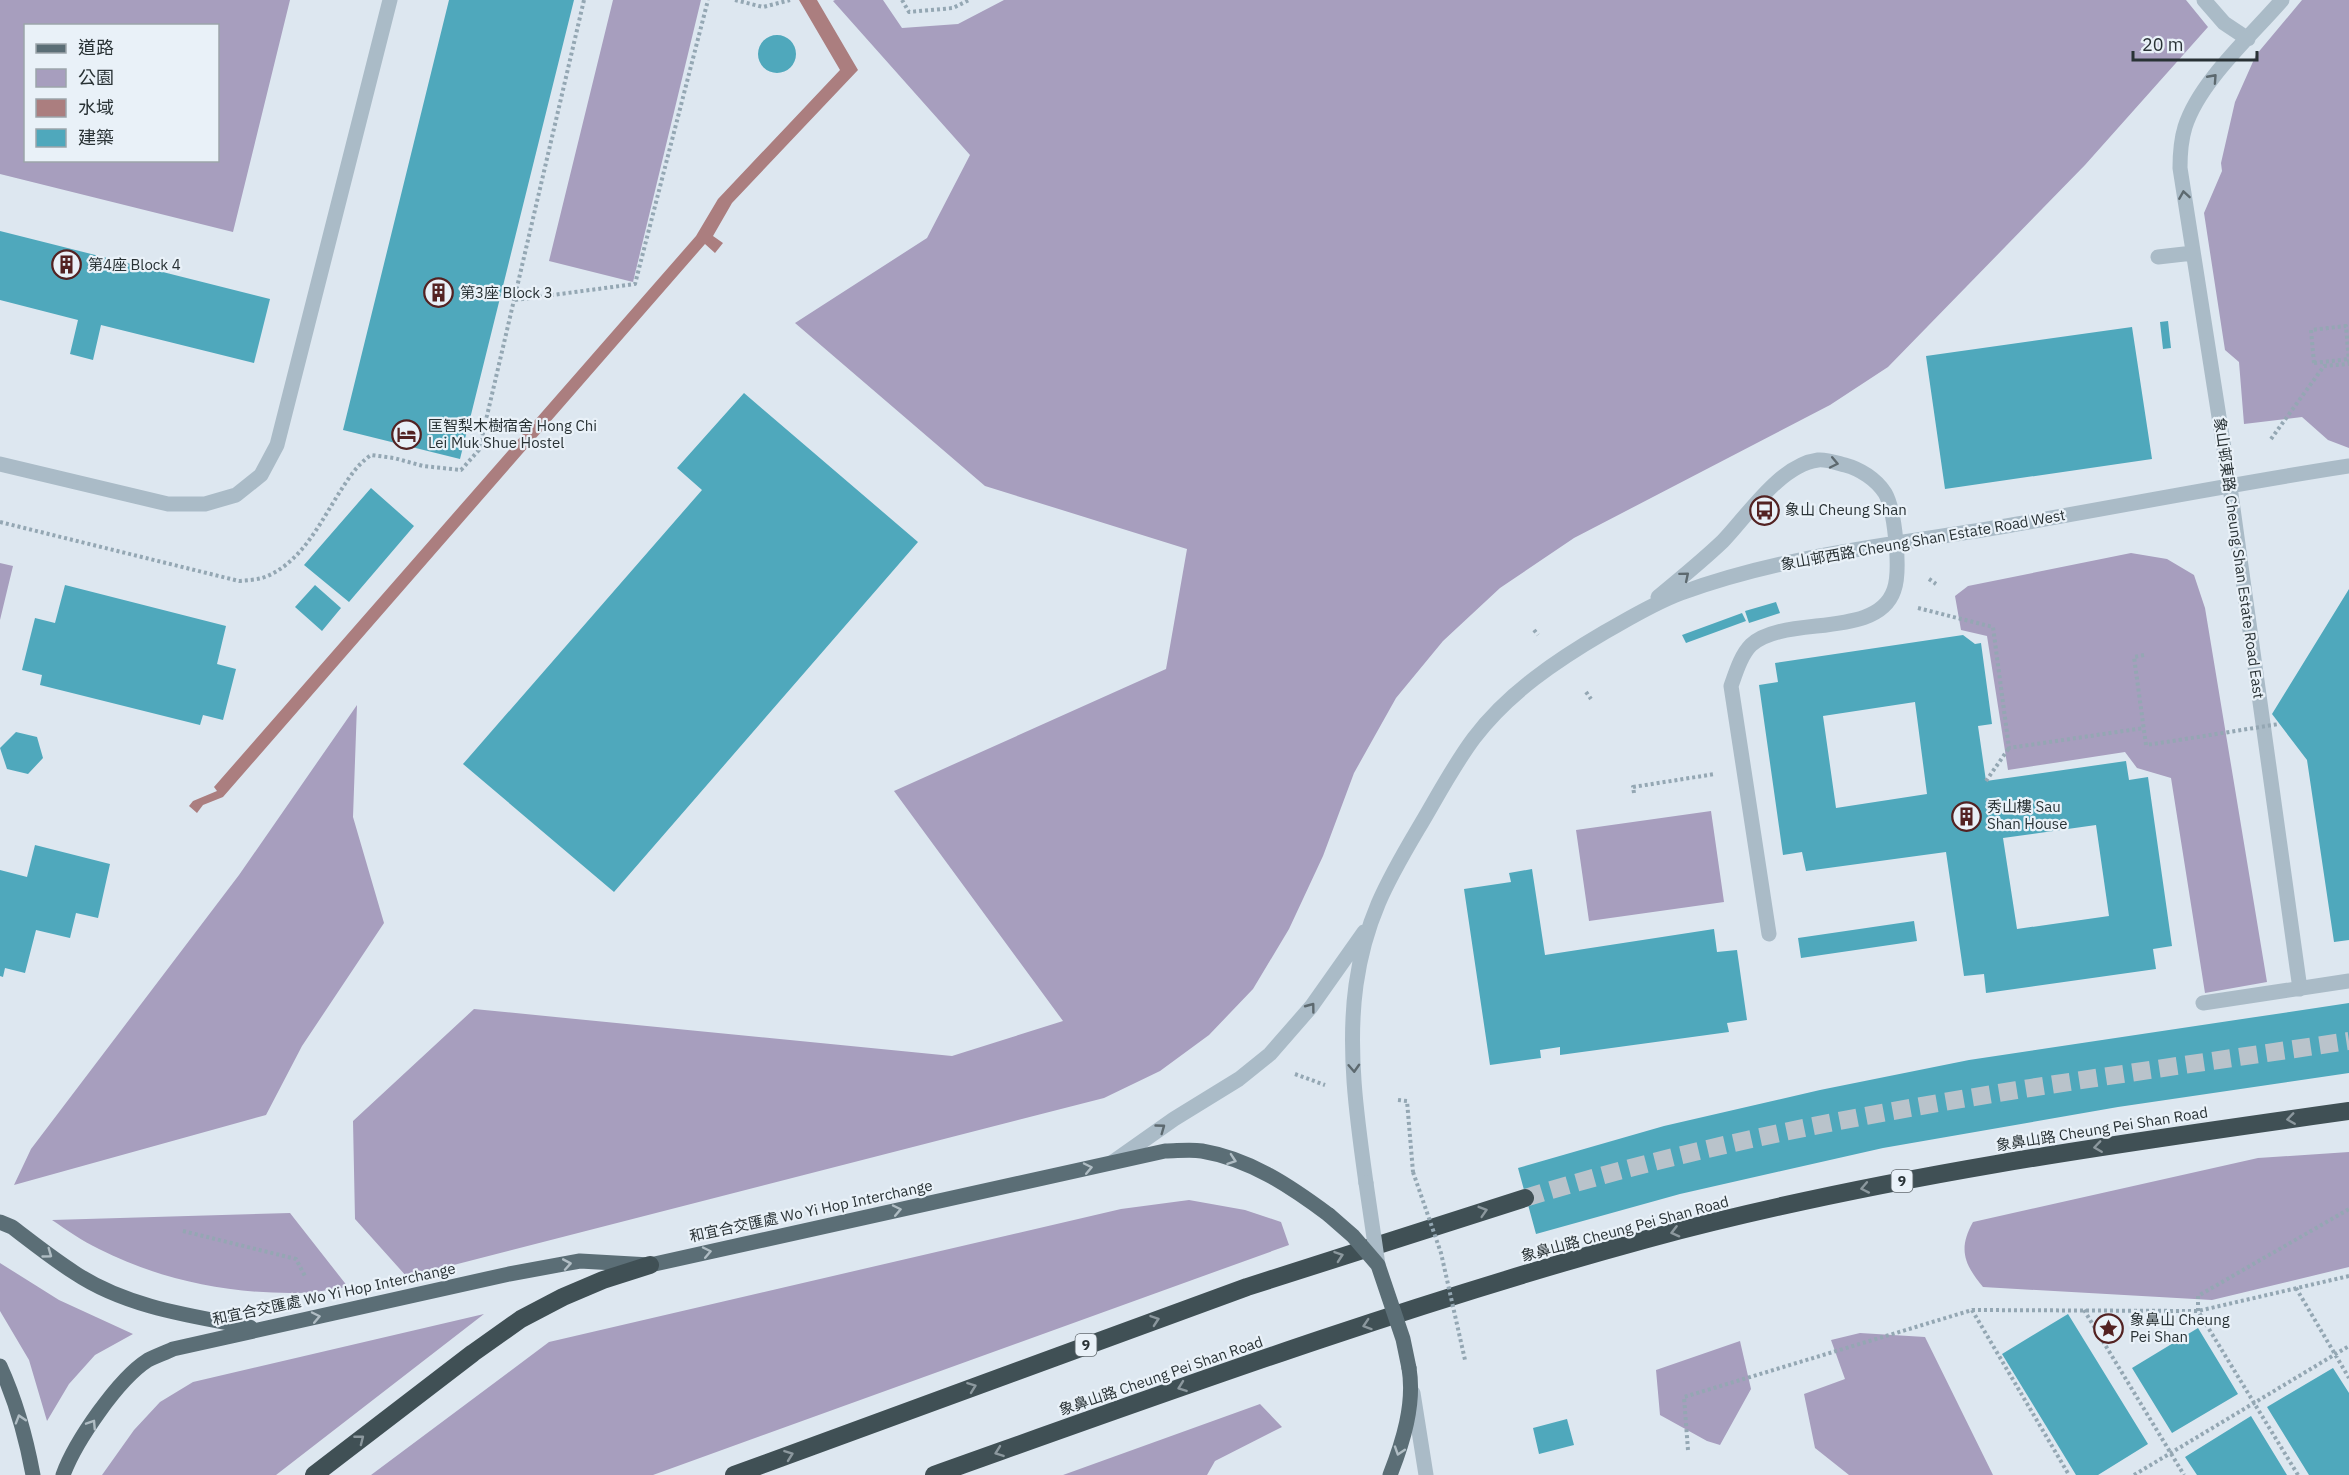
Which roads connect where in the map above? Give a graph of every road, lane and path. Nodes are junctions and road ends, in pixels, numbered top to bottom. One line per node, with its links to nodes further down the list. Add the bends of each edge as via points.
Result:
1 (390, 0): 16 (street, via 276,445 261,475 236,495 205,504 168,504)
2 (584, 0): 13 (path)
3 (708, 0): 13 (path, via 635,284)
4 (735, 0): 5 (path, via 763,7)
5 (790, 0)
6 (902, 0): 7 (path, via 909,12 953,9)
7 (969, 0)
8 (2204, 0): 10 (street, via 2224,22)
9 (2282, 0): 10 (street, 象山邨東路 Cheung Shan Estate Road East)
10 (2248, 39): 11 (street, 象山邨東路 Cheung Shan Estate Road East, one-way to 10, via 2180,168 2184,128 2203,88)
11 (2193, 253): 12 (street); 18 (street, 象山邨東路 Cheung Shan Estate Road East)
12 (2158, 257)
13 (515, 300): 19 (path, via 479,450 461,470 371,455 347,480 303,549 280,569 262,578 239,581)
14 (2349, 362): 14 (path, bridge, via 2346,326 2312,330 2314,363); 15 (path, via 2324,366)
15 (2271, 439)
16 (0, 464)
17 (2349, 466): 18 (street, 象山邨西路 Cheung Shan Estate Road West)
18 (2229, 487): 20 (street, 象山邨西路 Cheung Shan Estate Road West); 39 (street, 象山邨東路 Cheung Shan Estate Road East)
19 (0, 522)
20 (1896, 543): 24 (street, 象山邨西路 Cheung Shan Estate Road West, via 1733,576); 24 (street, one-way to 20, via 1700,563 1771,488 1797,467 1819,460 1849,466 1872,477 1891,506); 33 (street, via 1894,590 1880,609 1863,618 1770,634 1751,645 1731,686)
21 (1929, 579): 22 (path)
22 (1936, 584)
23 (1916, 607): 32 (path, via 1993,627)
24 (1639, 612): 36 (street, 象山邨西路 Cheung Shan Estate Road West, via 1558,659 1509,700 1474,737 1386,884)
25 (1534, 630): 26 (path)
26 (1538, 635)
27 (2144, 655): 31 (path, via 2134,657)
28 (1586, 692): 29 (path)
29 (1591, 699)
30 (2279, 724): 31 (path, bridge, via 2146,745)
31 (2144, 728): 32 (path)
32 (2009, 748): 34 (path)
33 (1743, 767): 35 (path, via 1633,787); 37 (street)
34 (1986, 781)
35 (1634, 794)
36 (1368, 927): 45 (street, 象山邨西路 Cheung Shan Estate Road West, one-way to 36, via 1239,1079 1270,1054 1311,1007); 51 (street, 象山邨西路 Cheung Shan Estate Road West, one-way to 51, bridge, via 1356,987 1352,1040 1355,1094)
37 (1769, 934)
38 (2349, 981): 39 (street)
39 (2300, 989): 40 (street)
40 (2203, 1003)
41 (1295, 1074): 42 (path)
42 (1327, 1086)
43 (1398, 1100): 61 (path, bridge, via 1407,1101 1413,1172 1441,1253)
44 (2349, 1111): 72 (highway, 象鼻山路 Cheung Pei Shan Road / 9, one-way to 72, via 2024,1158 1816,1198 1646,1239 1381,1320)
45 (1113, 1162): 50 (main road, 和宜合交匯處 Wo Yi Hop Interchange, one-way to 45); 51 (main road, 和宜合交匯處 Wo Yi Hop Interchange, one-way to 51, bridge, via 1165,1150 1200,1151 1231,1158 1296,1190 1353,1236)
46 (1526, 1198): 71 (highway, 9, one-way to 46, via 1247,1287)
47 (2349, 1209): 57 (path, via 2198,1296)
48 (0, 1222): 58 (main road, one-way to 58, via 76,1275 126,1298)
49 (183, 1231): 53 (path, via 296,1258)
50 (650, 1265): 58 (main road, 和宜合交匯處 Wo Yi Hop Interchange, one-way to 50, via 580,1261); 70 (highway, one-way to 50, via 521,1319 603,1280)
51 (1378, 1265): 64 (main road, 和宜合交匯處 Wo Yi Hop Interchange, bridge, via 1403,1339)
52 (2349, 1276): 54 (path)
53 (306, 1278)
54 (2296, 1288): 57 (path); 60 (path)
55 (1972, 1310): 56 (path); 66 (path, via 1684,1397); 75 (path)
56 (2084, 1310): 57 (path); 67 (path)
57 (2198, 1311): 65 (path)
58 (259, 1329): 69 (main road, 和宜合交匯處 Wo Yi Hop Interchange, one-way to 58, via 91,1425 120,1385 147,1361 173,1349)
59 (2349, 1346): 60 (path)
60 (2335, 1354): 63 (path); 65 (path)
61 (1465, 1360)
62 (0, 1366): 68 (main road, one-way to 62, via 12,1391)
63 (2349, 1378)
64 (1412, 1384): 73 (main road, 和宜合交匯處 Wo Yi Hop Interchange, one-way to 73, via 1405,1430); 74 (street)
65 (2254, 1404): 67 (path); 78 (path)
66 (1688, 1450)
67 (2171, 1453): 76 (path); 77 (path)
68 (33, 1475)
69 (63, 1475)
70 (314, 1475)
71 (734, 1475)
72 (934, 1475)
73 (1390, 1475)
74 (1426, 1475)
75 (2069, 1475)
76 (2134, 1475)
77 (2184, 1475)
78 (2298, 1475)

